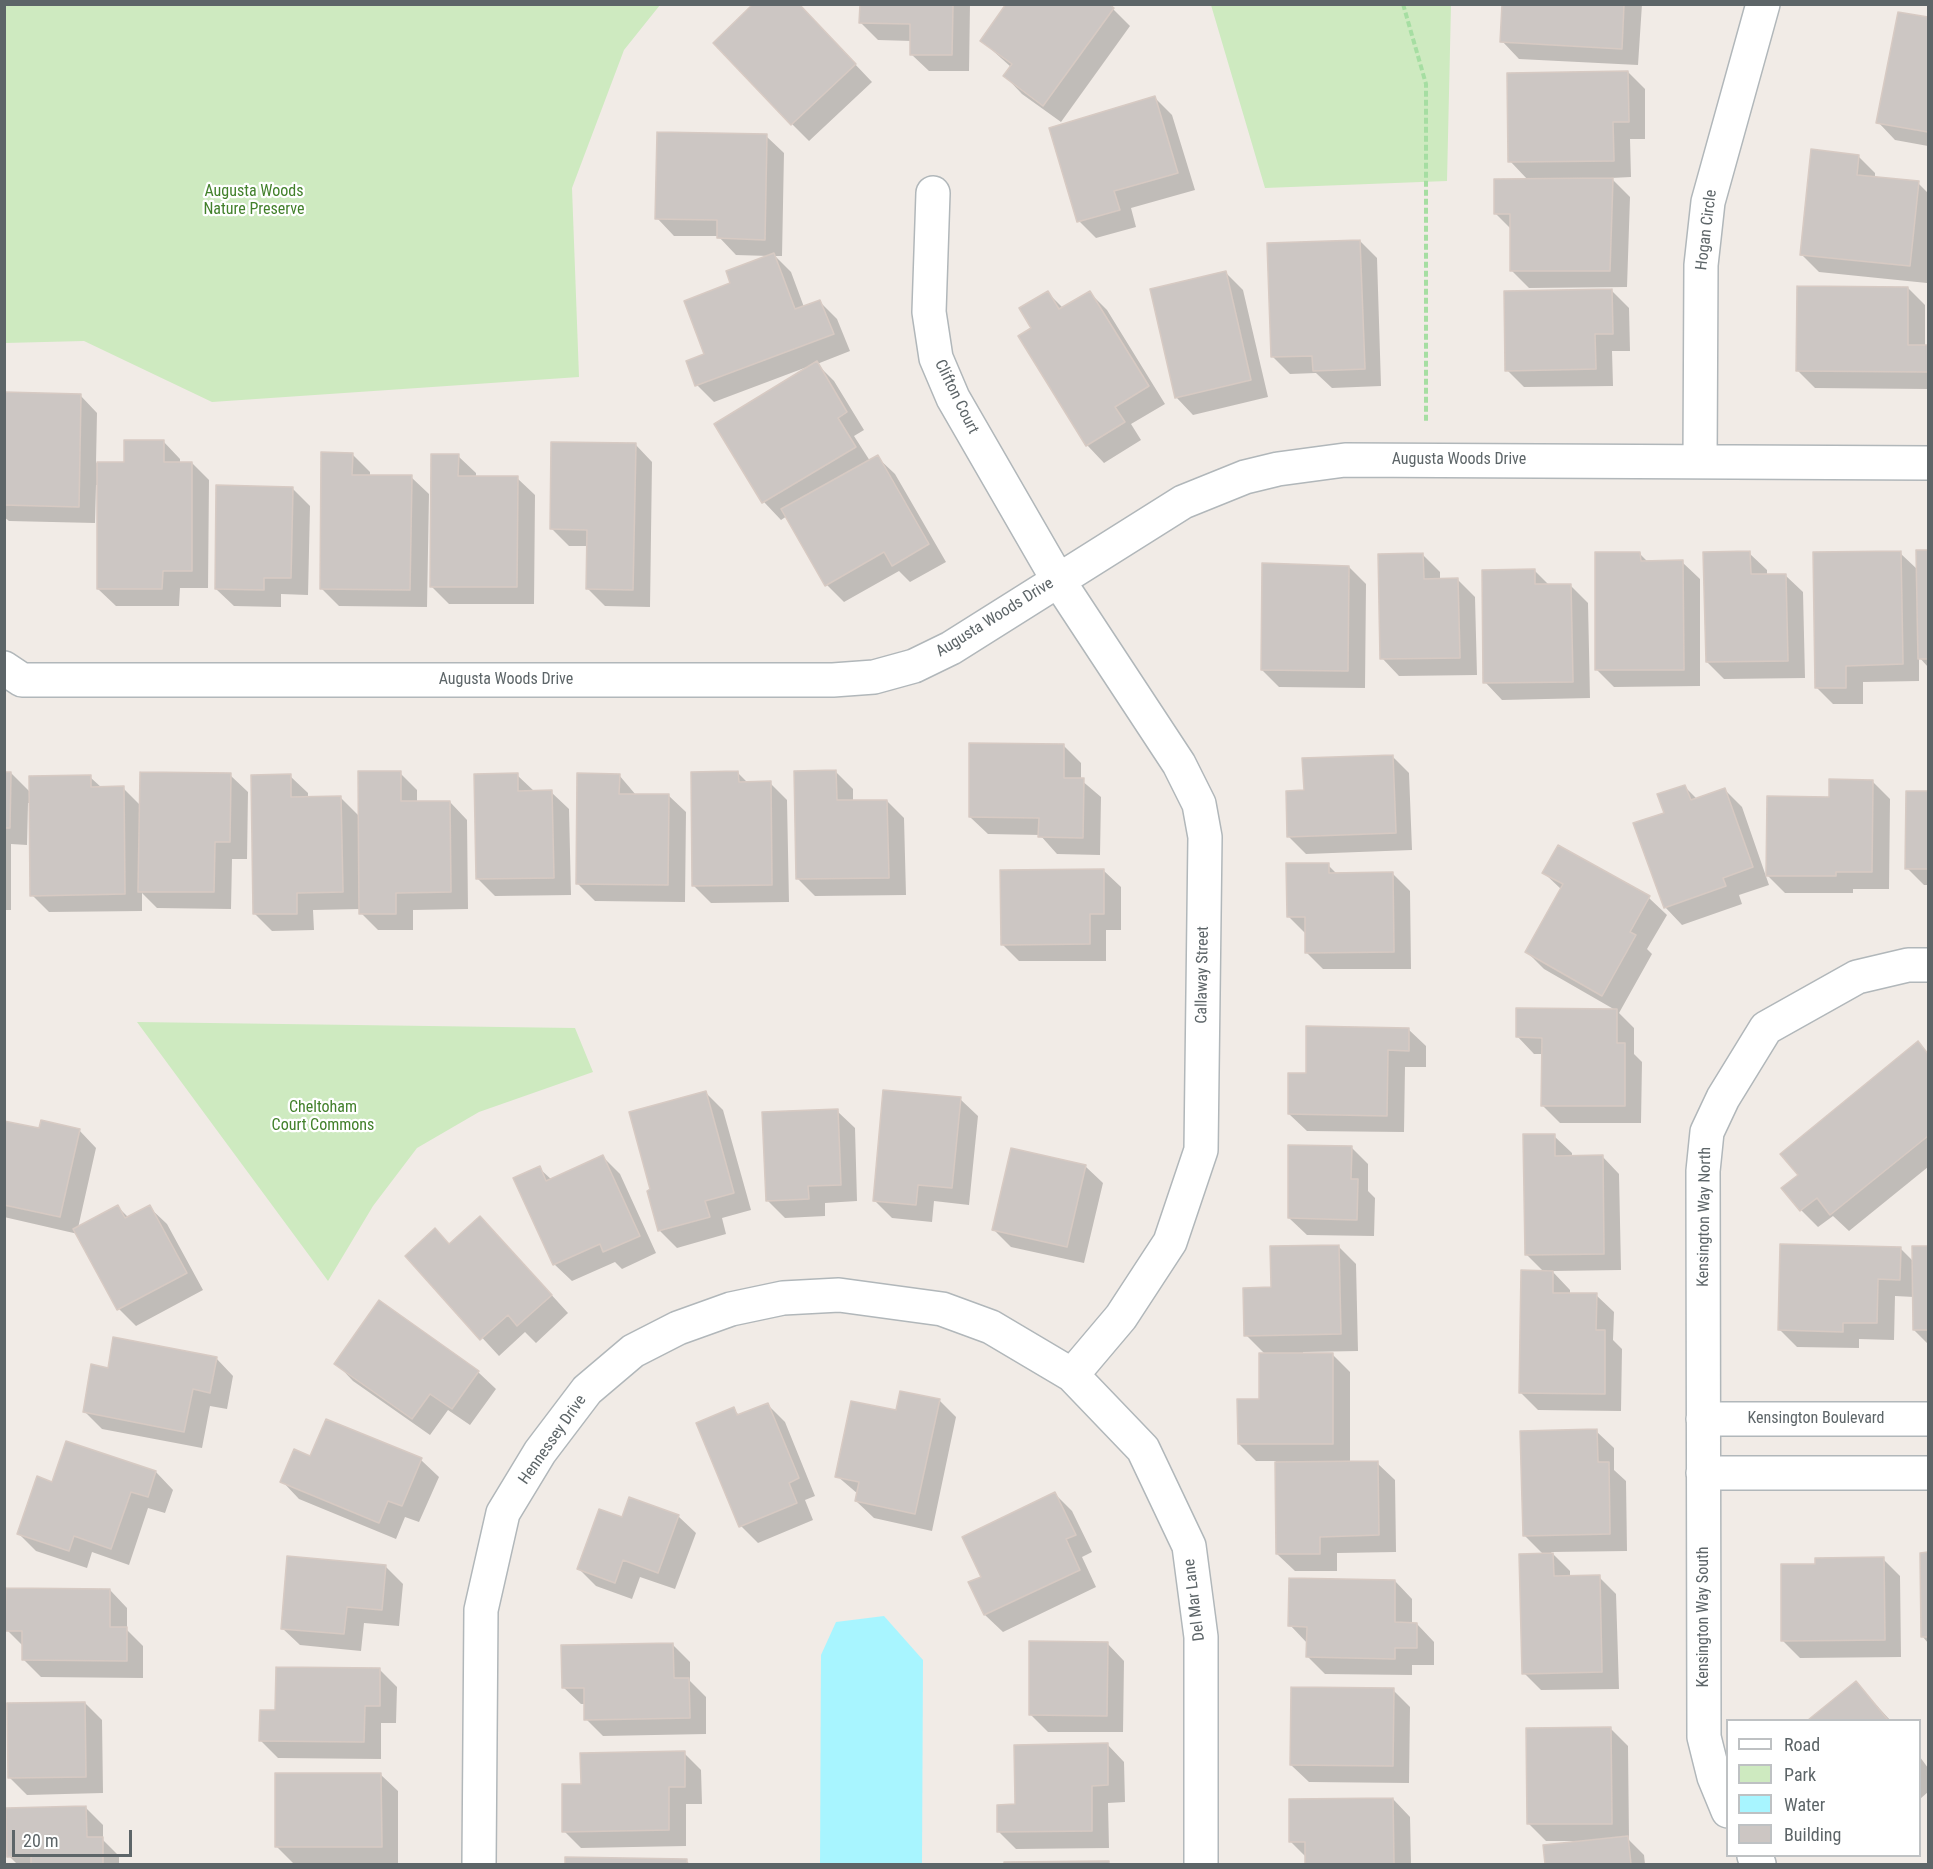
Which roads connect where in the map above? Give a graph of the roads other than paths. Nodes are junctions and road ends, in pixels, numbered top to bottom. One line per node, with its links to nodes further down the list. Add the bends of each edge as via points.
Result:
1 (1763, 4): 3 (street, Hogan Circle, via 1708,202 1701,265)
2 (933, 193): 5 (street, Clifton Court, via 929,312 936,357 953,398)
3 (1700, 462): 4 (street, Augusta Woods Drive); 5 (street, Augusta Woods Drive, via 1345,460 1278,469 1245,477 1183,502)
4 (1929, 463)
5 (1058, 580): 6 (street, Augusta Woods Drive, via 951,648 914,666 864,678 22,680); 8 (street, Callaway Street, via 1179,764 1199,804 1205,837 1201,1150 1170,1242 1121,1317)
6 (4, 668)
7 (1929, 965): 9 (street, Kensington Way North, via 1908,965 1857,977 1766,1028 1723,1098 1707,1132 1703,1171)
8 (1072, 1375): 14 (street, Hennessey Drive, via 991,1327 942,1309 839,1295 783,1298 731,1309 678,1328 633,1351 587,1390 540,1452 503,1513 481,1610); 15 (street, Del Mar Lane, via 1143,1449 1189,1546 1201,1637)
9 (1703, 1419): 10 (street, Kensington Boulevard); 11 (street, Kensington Way South)
10 (1929, 1419)
11 (1703, 1473): 12 (street); 13 (street, Kensington Way South, via 1704,1737)
12 (1929, 1473)
13 (1726, 1806)
14 (479, 1864)
15 (1201, 1864)

